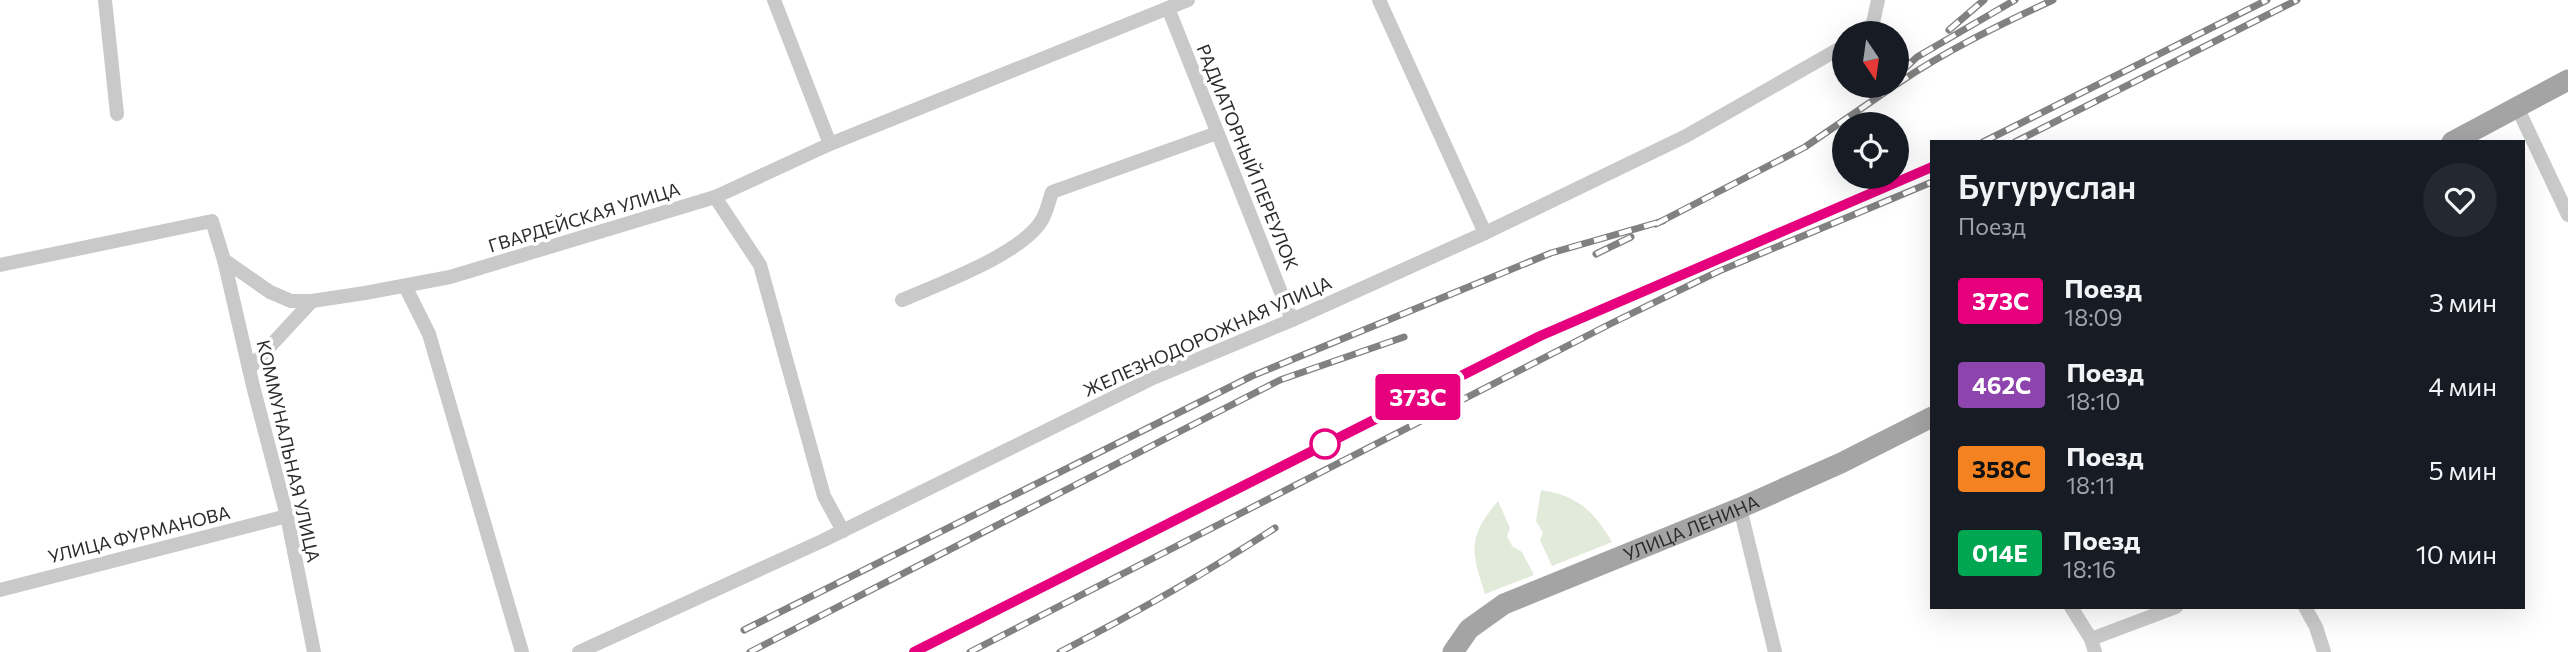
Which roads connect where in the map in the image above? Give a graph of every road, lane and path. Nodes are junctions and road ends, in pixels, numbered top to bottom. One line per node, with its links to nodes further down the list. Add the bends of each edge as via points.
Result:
1 (105, 0): 11 (street)
2 (774, 0): 14 (street)
3 (1188, 0): 6 (street, ГВАРДЕЙСКАЯ УЛИЦА)
4 (1379, 0): 17 (street)
5 (1878, 0): 7 (street)
6 (1168, 8): 12 (street, РАДИАТОРНЫЙ ПЕРЕУЛОК); 14 (street, ГВАРДЕЙСКАЯ УЛИЦА)
7 (1873, 21)
8 (1832, 53): 17 (street, ЖЕЛЕЗНОДОРОЖНАЯ УЛИЦА, via 1686,136)
9 (2568, 80): 10 (main road)
10 (2517, 107): 13 (main road); 16 (street)
11 (117, 114)
12 (1217, 133): 21 (street, via 1052,192 1042,220 1022,241 978,267); 23 (street, РАДИАТОРНЫЙ ПЕРЕУЛОК)
13 (2456, 140)
14 (830, 144): 15 (street, ГВАРДЕЙСКАЯ УЛИЦА)
15 (715, 197): 20 (street, ГВАРДЕЙСКАЯ УЛИЦА, via 476,270); 28 (street, via 760,265 824,496)
16 (2568, 215)
17 (1485, 233): 23 (street, ЖЕЛЕЗНОДОРОЖНАЯ УЛИЦА)
18 (224, 260): 19 (street, via 212,221); 22 (street, ГВАРДЕЙСКАЯ УЛИЦА, via 270,292 291,301); 24 (street, КОММУНАЛЬНАЯ УЛИЦА)
19 (0, 265)
20 (405, 286): 22 (street, ГВАРДЕЙСКАЯ УЛИЦА); 36 (street, via 429,334)
21 (902, 300)
22 (312, 301): 24 (street)
23 (1292, 320): 28 (street, ЖЕЛЕЗНОДОРОЖНАЯ УЛИЦА, via 1153,377)
24 (249, 369): 27 (street, КОММУНАЛЬНАЯ УЛИЦА)
25 (1930, 418): 26 (main road, УЛИЦА ЛЕНИНА)
26 (1740, 508): 34 (main road, УЛИЦА ЛЕНИНА, via 1504,604 1469,629); 38 (street)
27 (287, 516): 29 (street, УЛИЦА ФУРМАНОВА); 35 (street, КОММУНАЛЬНАЯ УЛИЦА)
28 (843, 531): 37 (street, ЖЕЛЕЗНОДОРОЖНАЯ УЛИЦА)
29 (0, 590)
30 (2072, 609): 33 (street)
31 (2172, 609): 33 (street)
32 (2306, 609): 39 (street)
33 (2093, 646)
34 (1455, 649)
35 (314, 652)
36 (523, 652)
37 (579, 652)
38 (1775, 652)
39 (2324, 652)

